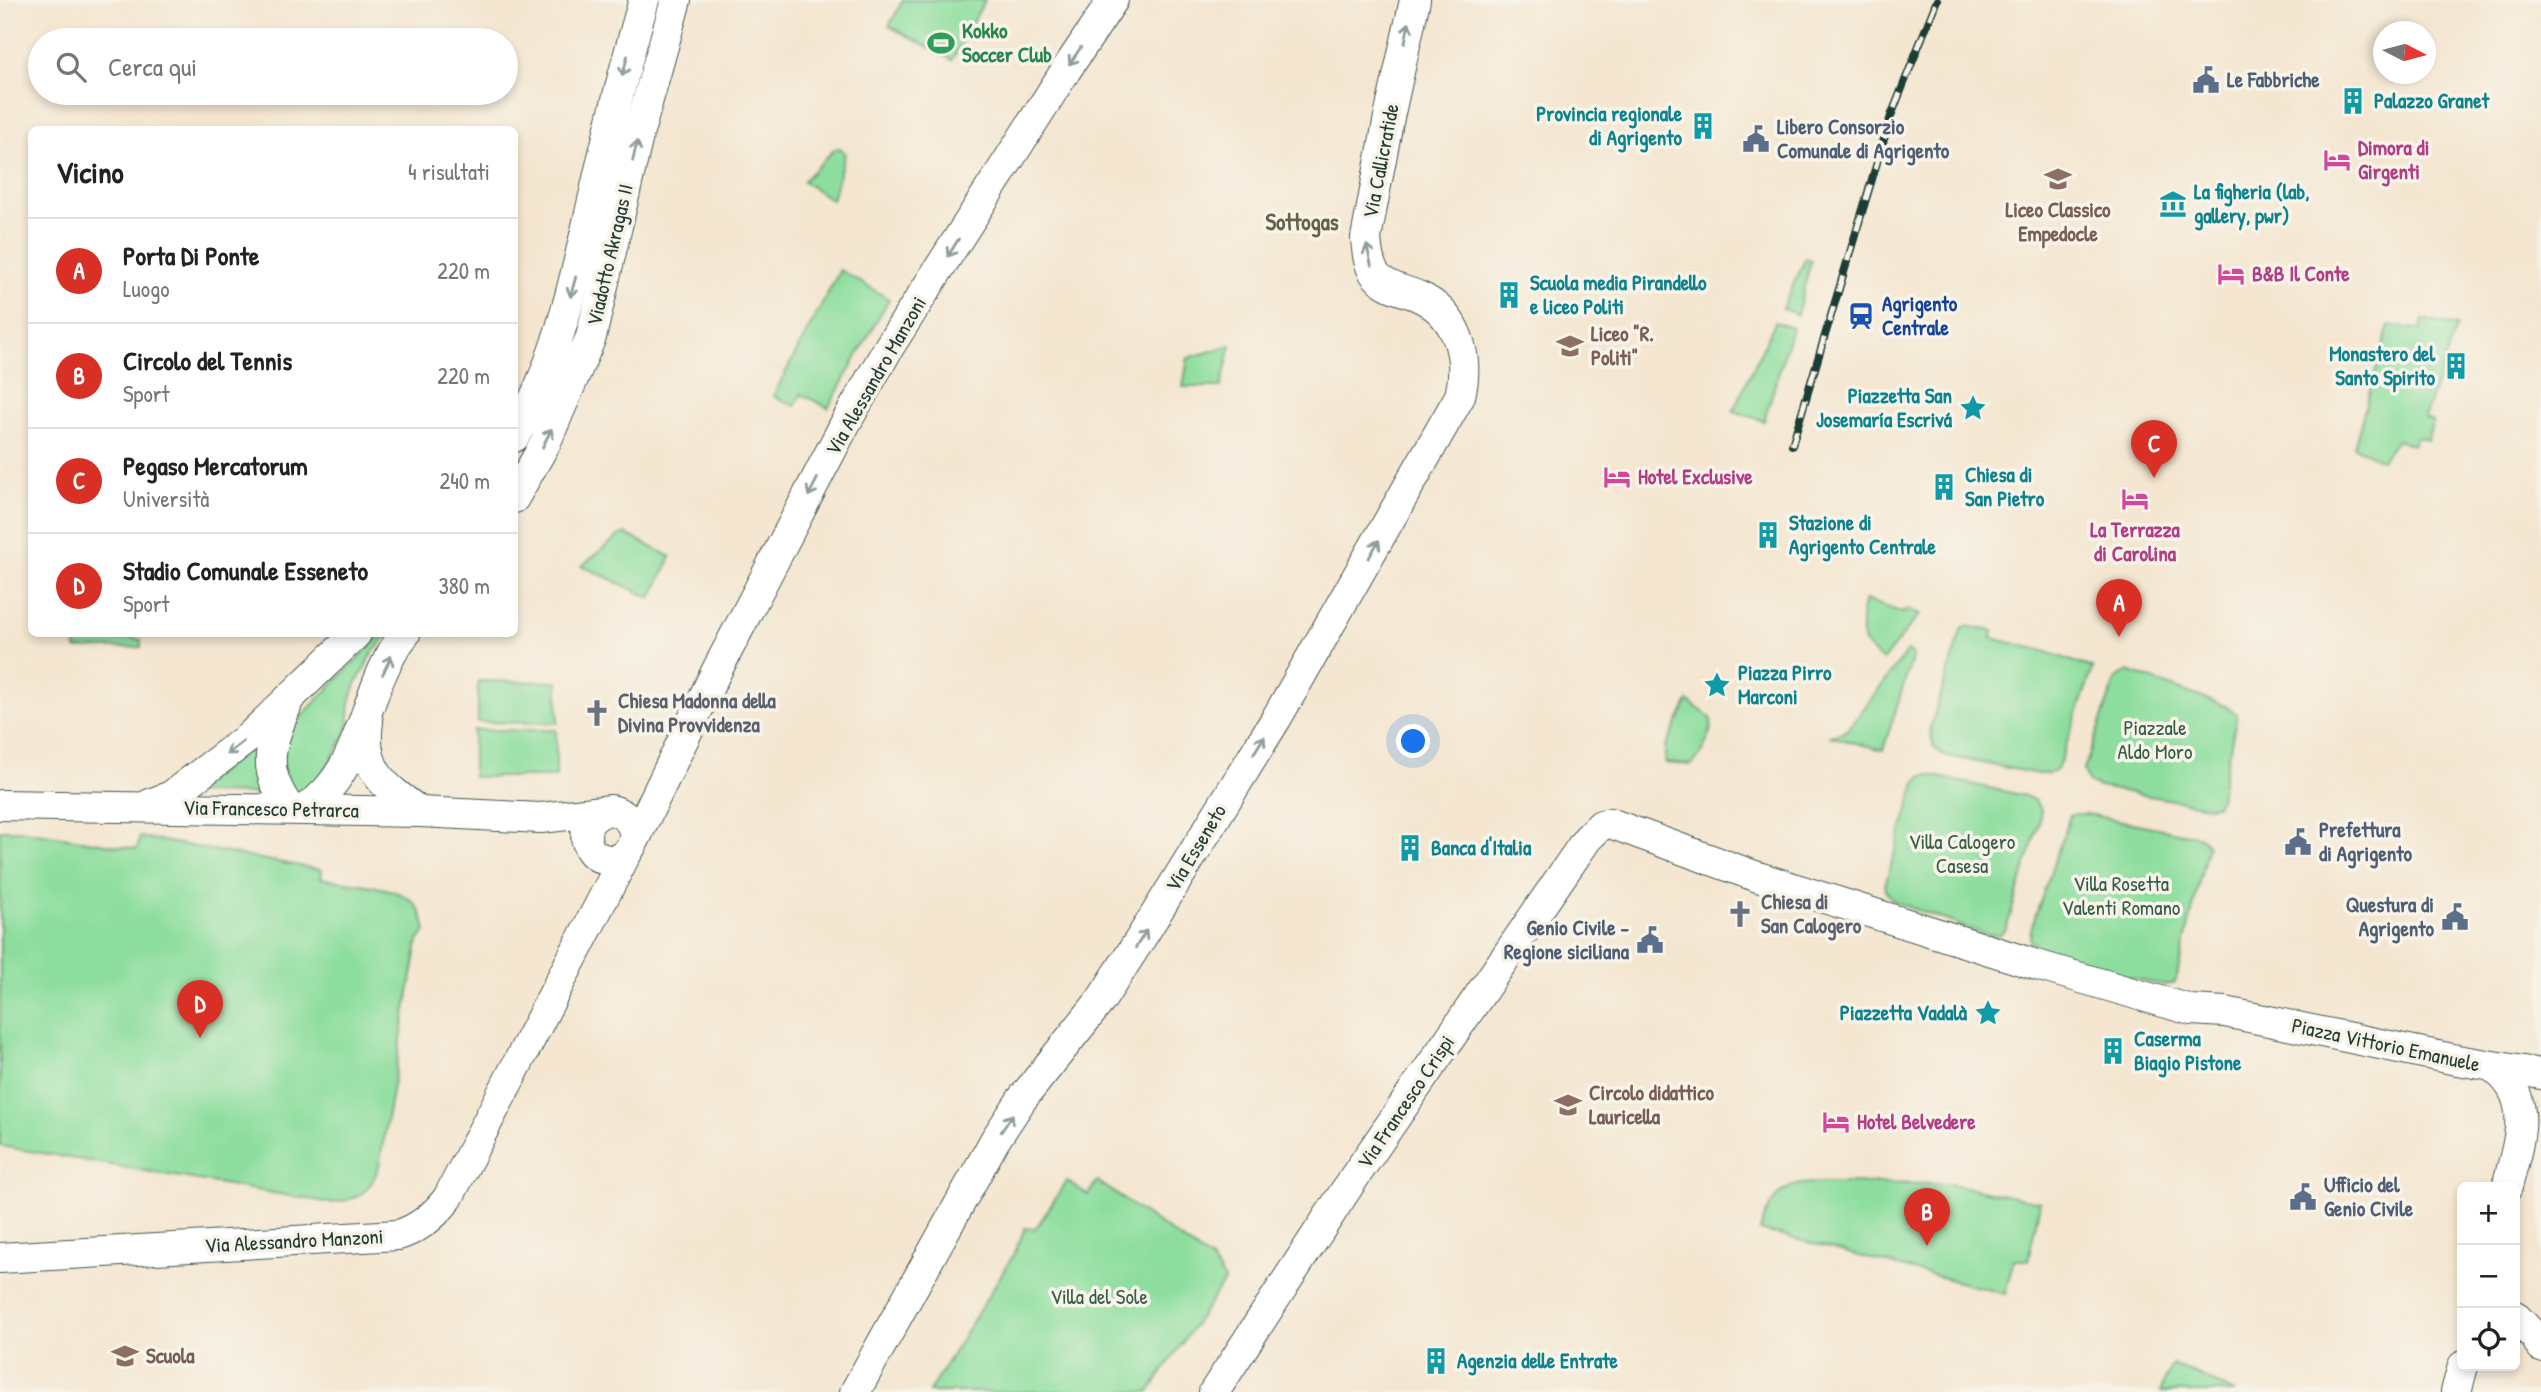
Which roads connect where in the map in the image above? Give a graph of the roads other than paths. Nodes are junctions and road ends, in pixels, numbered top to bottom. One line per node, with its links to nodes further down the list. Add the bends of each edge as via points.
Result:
1 (644, 0): 6 (street, Viadotto Akragas II, one-way to 6, via 575,282 540,384)
2 (676, 0): 7 (street, Viadotto Akragas II, one-way to 2, via 545,444 591,337 639,132)
3 (1113, 0): 12 (street, Via Alessandro Manzoni, one-way to 12, via 889,347)
4 (1415, 0): 5 (street, Via Callicratide, one-way to 4, via 1384,283 1376,275 1366,238)
5 (1418, 296): 32 (street, Via Esseneto, one-way to 5, via 995,1140 1101,1000 1141,938 1276,719 1455,407 1464,373 1462,348 1447,316)
6 (518, 429)
7 (518, 491)
8 (353, 637): 11 (street)
9 (403, 637): 10 (street, one-way to 9)
10 (371, 699): 15 (street, via 340,774 317,801); 17 (street, via 365,741 370,763 387,788)
11 (289, 701): 14 (street, one-way to 14, via 189,784); 15 (street, via 269,758 279,794)
12 (668, 769): 16 (street, Via Alessandro Manzoni, via 641,793); 19 (street, Via Alessandro Manzoni)
13 (0, 805): 14 (street, Via Francesco Petrarca)
14 (144, 807): 15 (street, Via Francesco Petrarca)
15 (297, 809): 17 (street, Via Francesco Petrarca)
16 (608, 811): 18 (street, Via Francesco Petrarca); 19 (street, via 629,820 634,829); 20 (street, via 593,817 587,827 586,839)
17 (419, 812): 18 (street, Via Francesco Petrarca)
18 (541, 818): 20 (street)
19 (630, 847): 20 (street, via 617,860); 21 (street, Via Alessandro Manzoni)
20 (593, 853): 21 (street, via 602,874)
21 (603, 898): 28 (street, Via Alessandro Manzoni, via 448,1198 416,1228 398,1235)
22 (2191, 1010): 23 (street, Piazza Vittorio Emanuele, via 2225,1012); 33 (street, Via Francesco Crispi, via 1767,880 1610,823 1601,825 1353,1179)
23 (2491, 1066): 24 (street); 26 (street, Piazza Vittorio Emanuele, via 2512,1088)
24 (2541, 1074)
25 (2541, 1099): 26 (street)
26 (2522, 1130): 27 (street, Piazza Vittorio Emanuele)
27 (2508, 1182)
28 (0, 1258)
29 (2520, 1321): 30 (street)
30 (2541, 1347)
31 (2462, 1371): 34 (street)
32 (855, 1392)
33 (1214, 1392)
34 (2456, 1392)

